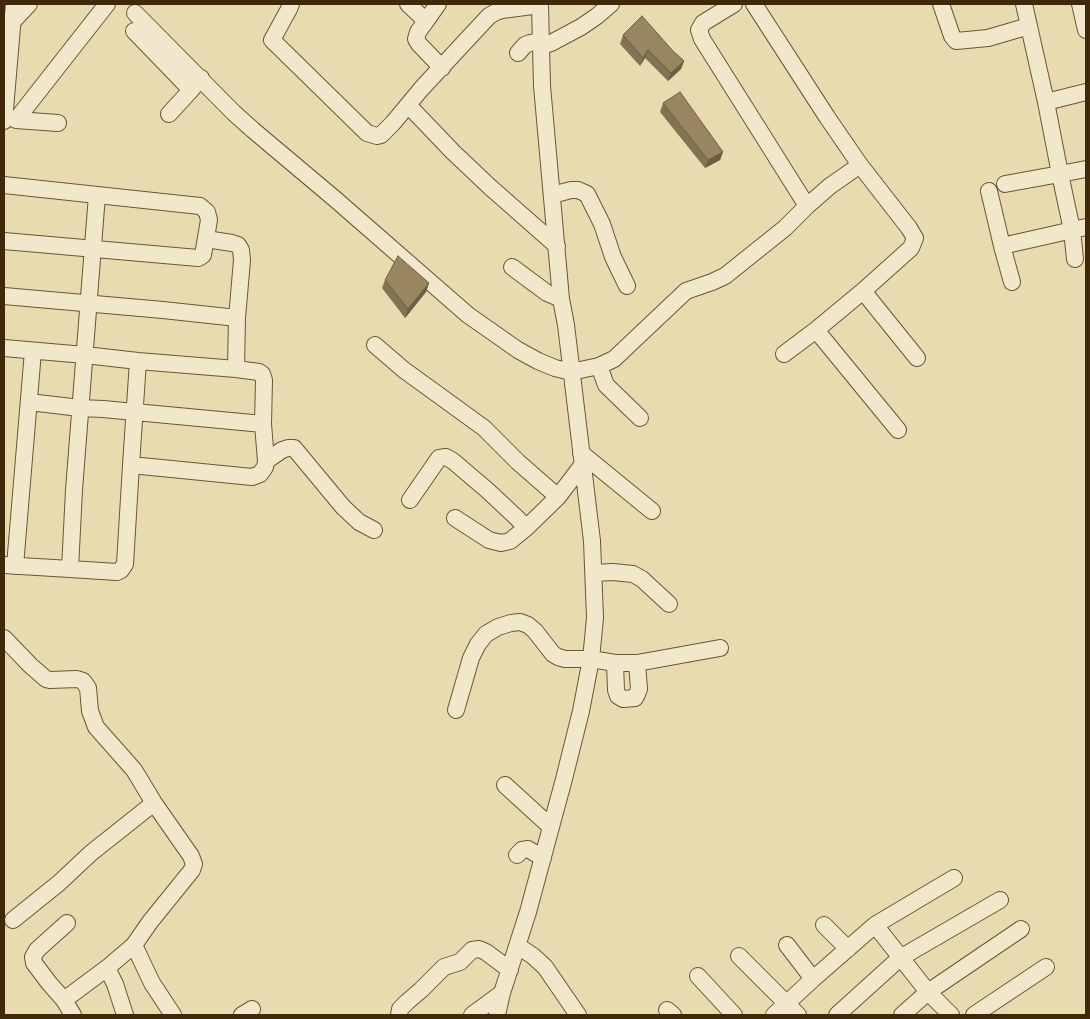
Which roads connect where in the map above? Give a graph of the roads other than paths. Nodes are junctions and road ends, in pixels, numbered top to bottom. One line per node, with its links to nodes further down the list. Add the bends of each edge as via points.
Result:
1 (14, 4): 15 (street)
2 (29, 4): 15 (street)
3 (107, 4): 28 (street)
4 (291, 4): 26 (street, via 272,40 367,133 381,135)
5 (408, 4): 16 (street)
6 (438, 4): 16 (street)
7 (540, 4): 20 (street); 22 (street, via 516,7 489,16)
8 (612, 4): 20 (street, via 551,43)
9 (734, 4): 38 (street, via 703,23 699,30 707,48)
10 (754, 4): 30 (street)
11 (941, 4): 17 (street, via 956,41 988,38)
12 (1024, 4): 17 (street)
13 (1080, 4): 18 (street)
14 (135, 13): 23 (street)
15 (13, 21): 28 (street)
16 (426, 21): 22 (street, via 416,39)
17 (1029, 26): 25 (street)
18 (1086, 30)
19 (134, 31): 23 (street)
20 (541, 43): 21 (street, via 525,45); 36 (street)
21 (518, 53)
22 (442, 68): 26 (street)
23 (196, 84): 27 (street); 64 (street, via 335,198 468,315 518,350)
24 (1086, 92): 25 (street)
25 (1046, 102): 32 (street)
26 (408, 105): 42 (street, via 479,178)
27 (169, 114)
28 (8, 121): 29 (street)
29 (58, 123)
30 (860, 165): 38 (street); 49 (street, via 915,238 911,248)
31 (1086, 169): 32 (street)
32 (1060, 174): 33 (street); 39 (street)
33 (1005, 184)
34 (4, 185): 37 (street)
35 (989, 191): 43 (street)
36 (552, 195): 42 (street); 48 (street, via 571,190 587,194)
37 (97, 196): 40 (street, via 200,206 207,212 209,220); 44 (street)
38 (807, 206): 62 (street, via 725,276 686,291 614,359)
39 (1079, 229): 43 (street); 45 (street)
40 (206, 239): 44 (street, via 200,258); 53 (street, via 232,243 241,250)
41 (4, 242): 44 (street)
42 (557, 246): 51 (street)
43 (1002, 246): 47 (street)
44 (93, 248): 52 (street)
45 (1075, 259)
46 (512, 267): 51 (street)
47 (1012, 282)
48 (627, 286)
49 (863, 291): 54 (street); 60 (street)
50 (4, 296): 52 (street)
51 (562, 300): 64 (street)
52 (89, 304): 53 (street); 59 (street)
53 (237, 318): 63 (street)
54 (816, 330): 58 (street); 70 (street)
55 (375, 345): 74 (street, via 484,428)
56 (4, 348): 57 (street)
57 (32, 351): 59 (street); 65 (street)
58 (784, 354)
59 (85, 355): 61 (street); 66 (street)
60 (917, 358)
61 (138, 361): 63 (street); 67 (street)
62 (599, 366): 64 (street); 68 (street, via 606,385)
63 (236, 369): 69 (street, via 262,374)
64 (571, 372): 71 (street)
65 (29, 402): 66 (street); 80 (street)
66 (80, 408): 67 (street); 81 (street)
67 (136, 412): 69 (street); 73 (street)
68 (640, 418)
69 (262, 424): 72 (street)
70 (898, 430)
71 (582, 459): 74 (street); 76 (street); 82 (street)
72 (266, 461): 73 (street, via 260,474 252,477); 79 (street, via 288,448 294,448 343,507)
73 (132, 465): 81 (street, via 125,564 117,572)
74 (558, 497): 78 (street)
75 (410, 500): 78 (street, via 439,458 446,457 488,490)
76 (652, 511)
77 (455, 518): 78 (street, via 489,540 501,543 510,541)
78 (526, 528)
79 (374, 530)
80 (9, 565): 81 (street)
81 (70, 569)
82 (594, 572): 83 (street, via 633,574); 86 (street, via 595,618)
83 (669, 604)
84 (4, 638): 91 (street, via 46,679 77,678 83,681 88,688 90,711 96,727 134,770)
85 (720, 648): 88 (street)
86 (591, 659): 87 (street); 89 (street, via 558,657 535,631 520,622 498,627 486,634 471,658); 92 (street)
87 (615, 663): 88 (street); 88 (street, via 616,690 623,699 635,698 639,689)
88 (637, 663)
89 (456, 710)
90 (505, 785): 92 (street)
91 (154, 802): 97 (street); 102 (street, via 194,864)
92 (551, 827): 94 (street)
93 (516, 855): 94 (street, via 528,849)
94 (543, 858): 104 (street)
95 (954, 878): 100 (street)
96 (1000, 900): 107 (street)
97 (13, 920)
98 (67, 923): 115 (street, via 33,957 34,963)
99 (824, 925): 105 (street)
100 (875, 925): 105 (street); 107 (street)
101 (1021, 929): 113 (street)
102 (134, 945): 109 (street); 119 (street, via 152,983)
103 (787, 945): 112 (street)
104 (518, 946): 110 (street); 123 (street, via 545,967)
105 (848, 949): 112 (street)
106 (739, 956): 116 (street)
107 (900, 958): 113 (street); 126 (street)
108 (1046, 967): 129 (street)
109 (107, 968): 115 (street); 118 (street)
110 (510, 970): 114 (street); 120 (street, via 486,952 472,950 460,962 444,967 400,1009)
111 (698, 976): 124 (street)
112 (813, 978): 116 (street)
113 (928, 992): 127 (street); 128 (street)
114 (502, 993): 121 (street); 122 (street)
115 (64, 1000): 117 (street)
116 (793, 1010): 125 (street)
117 (73, 1015)
118 (125, 1015)
119 (173, 1015)
120 (399, 1015)
121 (472, 1015)
122 (497, 1015)
123 (578, 1015)
124 (734, 1015)
125 (774, 1015)
126 (837, 1015)
127 (902, 1015)
128 (951, 1015)
129 (974, 1015)

